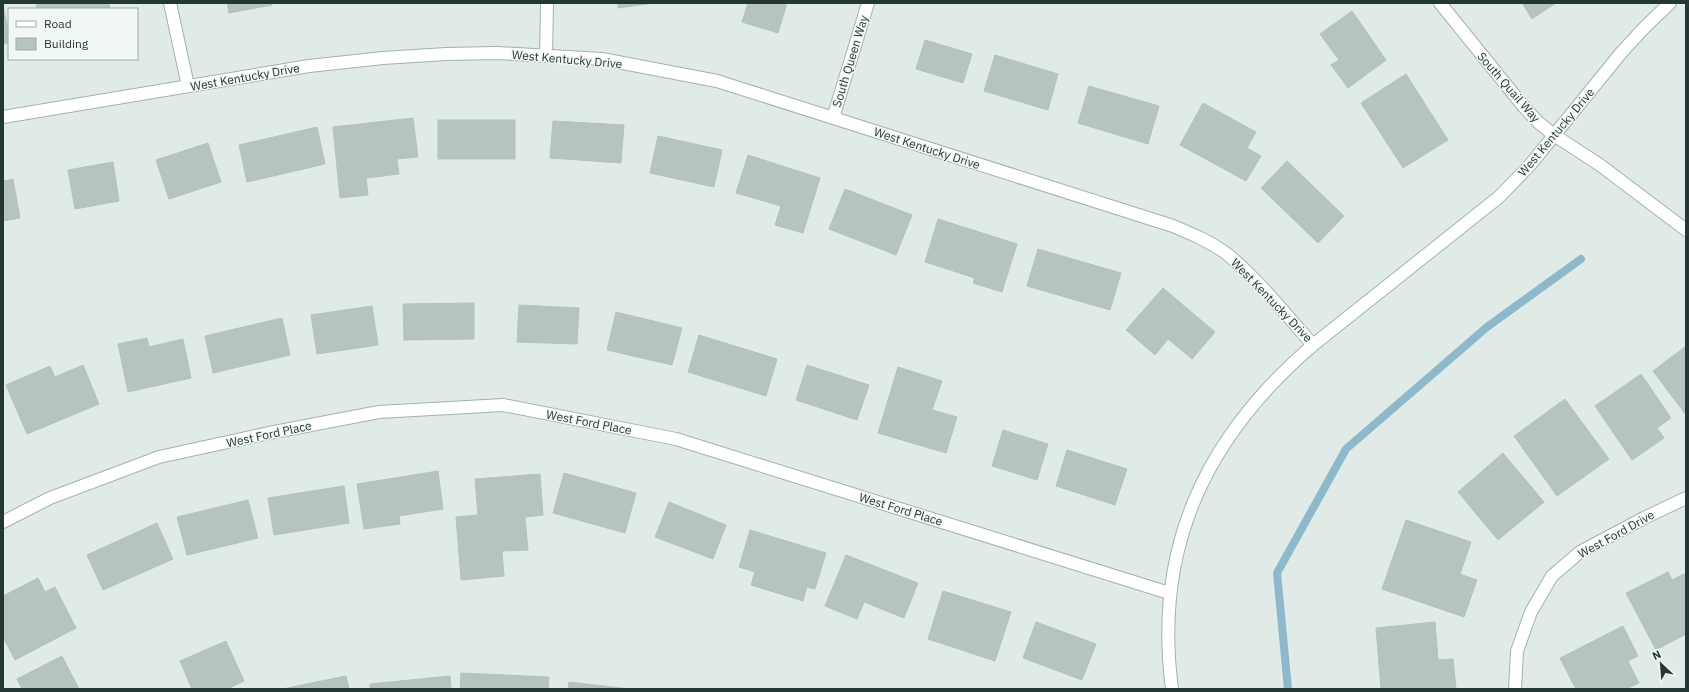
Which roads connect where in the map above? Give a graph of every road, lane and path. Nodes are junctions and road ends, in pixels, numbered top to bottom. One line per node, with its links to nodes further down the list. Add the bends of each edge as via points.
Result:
1 (170, 3): 7 (street)
2 (547, 3): 6 (street)
3 (868, 3): 9 (street, South Queen Way)
4 (1440, 3): 10 (street, South Quail Way, via 1524,107)
5 (1670, 3): 10 (street, West Kentucky Drive, via 1621,53)
6 (546, 56): 7 (street, West Kentucky Drive, via 498,53 383,58 309,66); 9 (street, West Kentucky Drive, via 602,59 717,81)
7 (188, 86): 8 (street, West Kentucky Drive)
8 (3, 117)
9 (833, 118): 12 (street, West Kentucky Drive, via 1167,224 1202,239 1246,271)
10 (1554, 135): 11 (street, South Quail Way, via 1600,165); 12 (street, West Kentucky Drive, via 1499,197)
11 (1686, 230)
12 (1313, 345): 15 (street, via 1265,390 1223,444 1190,509 1174,562)
13 (1686, 498): 17 (street, West Ford Drive, via 1580,552 1552,576 1531,612 1517,651)
14 (3, 522): 15 (street, West Ford Place, via 50,498 158,457 379,412 503,405 676,438)
15 (1169, 593): 16 (street, via 1168,641)
16 (1172, 689)
17 (1515, 689)

